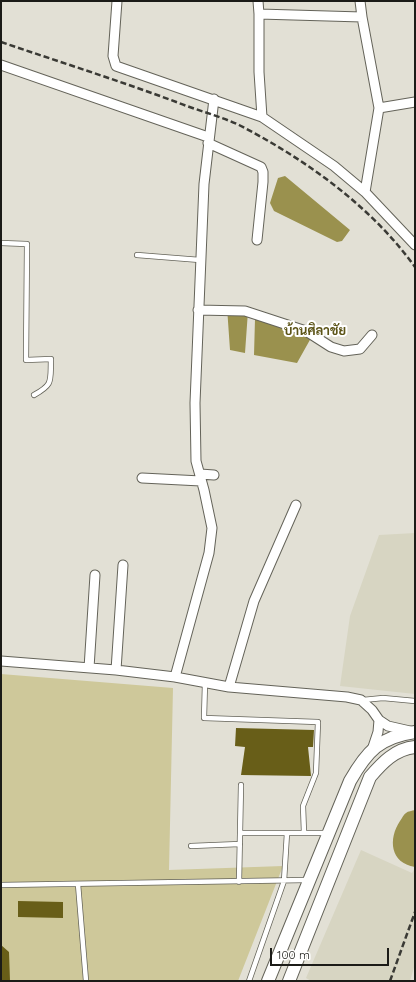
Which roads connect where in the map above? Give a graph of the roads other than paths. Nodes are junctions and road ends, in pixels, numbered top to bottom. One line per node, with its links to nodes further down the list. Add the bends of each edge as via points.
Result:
1 (117, 1): 7 (street, via 113,56 116,66)
2 (258, 1): 4 (street)
3 (360, 1): 5 (street)
4 (259, 14): 5 (street); 10 (street)
5 (362, 17): 9 (street)
6 (1, 65): 11 (street)
7 (214, 99): 10 (street); 11 (street)
8 (415, 102): 9 (street)
9 (379, 108): 12 (street)
10 (262, 117): 12 (street, via 334,166)
11 (208, 140): 13 (street, via 261,167 263,182); 17 (street)
12 (365, 192): 15 (street)
13 (257, 240)
14 (1, 244): 20 (lane, via 27,244 26,360 51,359 50,382 47,388)
15 (415, 245)
16 (137, 255): 17 (lane)
17 (200, 260): 18 (street)
18 (198, 310): 19 (street, via 245,311 306,331 344,351 360,350); 23 (street, via 195,403 196,462)
19 (372, 334)
20 (34, 395)
21 (214, 474): 23 (street)
22 (142, 478): 23 (street)
23 (200, 478): 30 (street, via 212,528 209,553)
24 (296, 504): 32 (street, via 254,601)
25 (123, 565): 29 (street)
26 (95, 575): 28 (street)
27 (1, 661): 28 (street)
28 (89, 668): 29 (street)
29 (116, 670): 30 (street)
30 (175, 677): 31 (street)
31 (205, 683): 32 (street); 42 (lane, via 204,718 318,722 316,773 303,806)
32 (229, 687): 33 (street)
33 (361, 700): 34 (lane, via 383,698); 35 (street)
34 (415, 701)
35 (378, 720): 36 (street, via 396,728); 38 (street, via 378,732)
36 (415, 732): 38 (main road, via 387,739)
37 (415, 747): 54 (main road, via 397,752 384,760 370,777)
38 (372, 750): 43 (main road, via 361,762 350,781)
39 (241, 785): 40 (lane)
40 (240, 833): 41 (lane); 44 (lane)
41 (287, 833): 42 (lane); 47 (lane)
42 (304, 833): 43 (lane)
43 (328, 833): 46 (main road)
44 (240, 844): 45 (lane); 48 (lane)
45 (191, 846)
46 (309, 880): 47 (lane); 53 (main road)
47 (284, 881): 48 (lane); 52 (lane)
48 (239, 882): 49 (lane)
49 (78, 884): 50 (lane); 51 (lane)
50 (1, 886)
51 (86, 981)
52 (249, 981)
53 (268, 981)
54 (289, 981)

